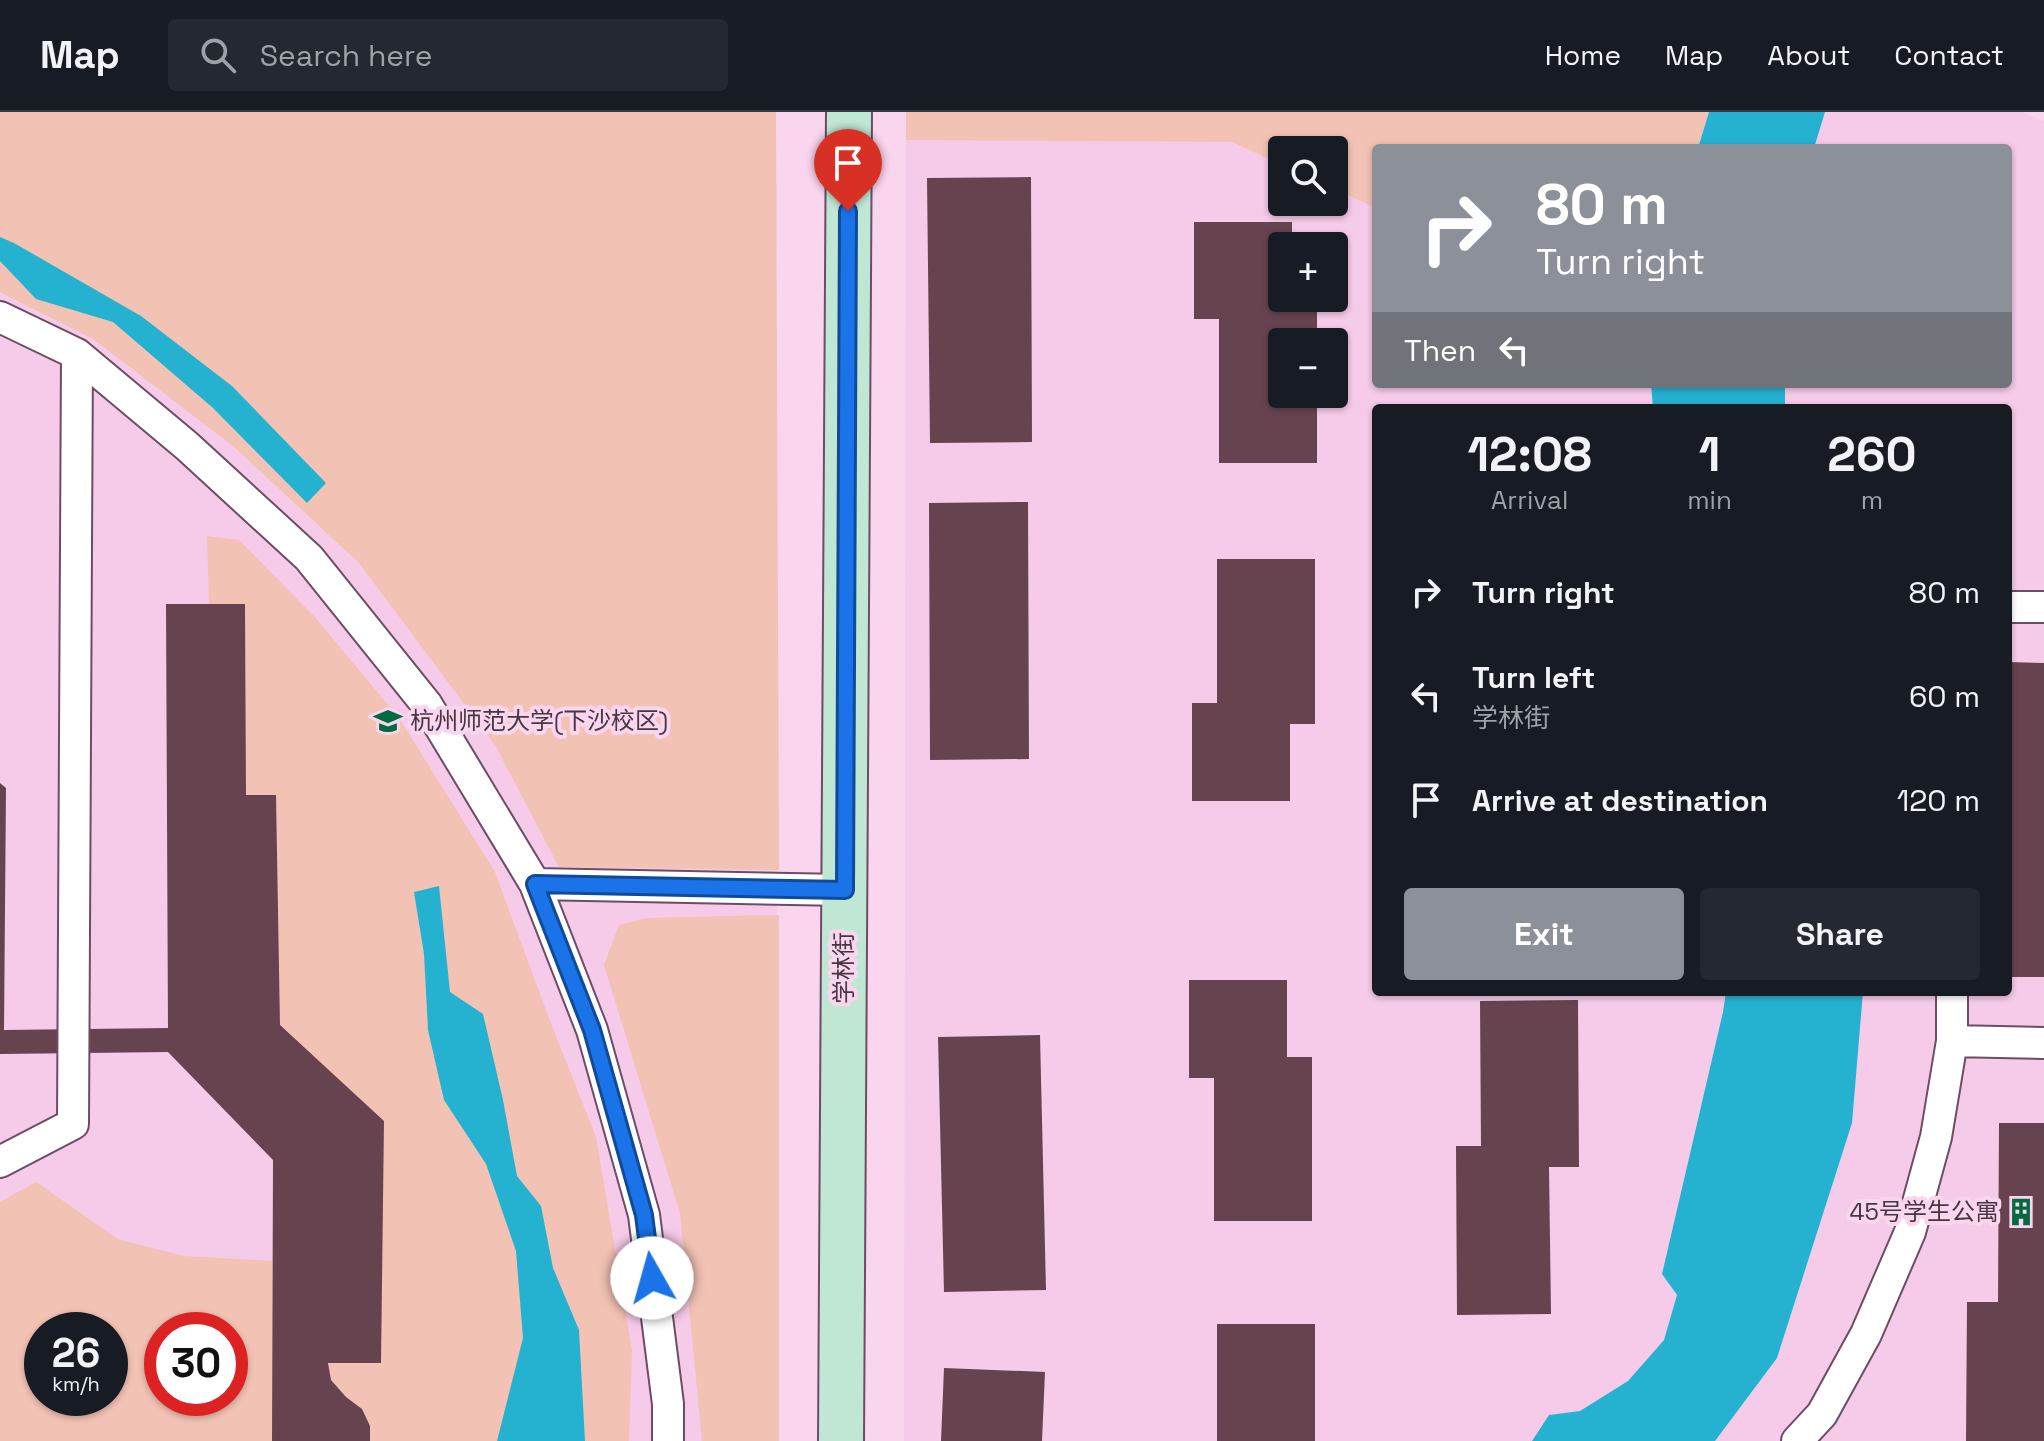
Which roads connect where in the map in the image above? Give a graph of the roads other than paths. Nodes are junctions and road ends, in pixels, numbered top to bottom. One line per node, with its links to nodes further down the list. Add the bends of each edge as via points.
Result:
1 (849, 112): 7 (main road, 学林街)
2 (0, 317): 3 (street)
3 (77, 354): 6 (street, via 309,558 427,705); 11 (street, via 73,1124)
4 (2012, 607): 5 (street)
5 (2044, 607)
6 (535, 884): 7 (street); 12 (street, via 592,1030 644,1215)
7 (845, 890): 13 (main road, 学林街)
8 (1952, 996): 9 (street)
9 (1952, 1041): 10 (street); 14 (street, via 1936,1137 1910,1232 1866,1334 1822,1414)
10 (2044, 1043)
11 (0, 1162)
12 (668, 1441)
13 (841, 1441)
14 (1797, 1441)

